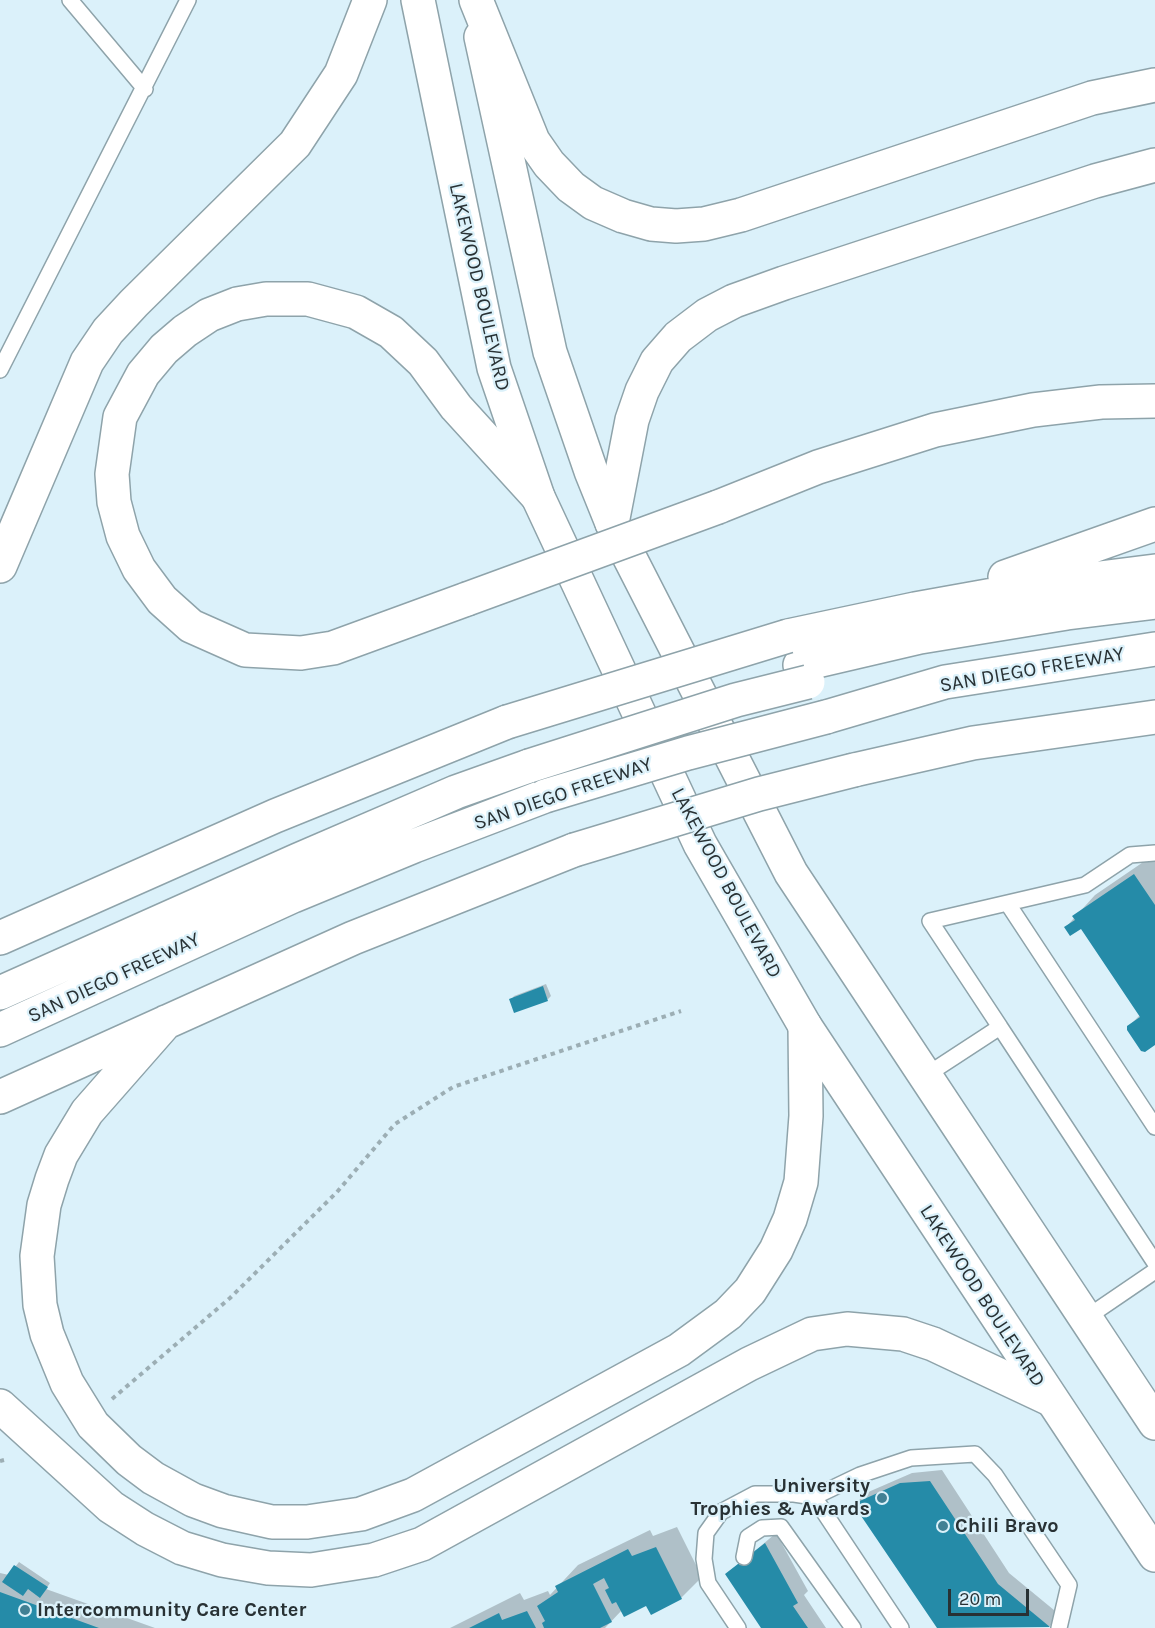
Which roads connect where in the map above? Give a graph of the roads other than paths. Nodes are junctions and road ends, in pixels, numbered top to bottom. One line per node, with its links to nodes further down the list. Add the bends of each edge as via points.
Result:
1 (70, 0): 7 (lane)
2 (188, 0): 7 (lane)
3 (370, 0): 14 (main road, via 341,74 295,144 134,303 87,362)
4 (418, 0): 11 (main road, LAKEWOOD BOULEVARD, via 494,368)
5 (475, 0): 6 (main road, via 533,141 549,164 593,203 651,224 704,224 741,215 1092,98); 12 (main road, via 550,352)
6 (1155, 85)
7 (145, 89): 9 (lane)
8 (1155, 165): 12 (main road, via 784,283 707,315 678,337 657,361 642,390 632,420)
9 (0, 370)
10 (1155, 401): 11 (main road, bridge, via 1045,409 935,430 818,467 333,648 301,653 245,650 191,626 162,600 139,569 123,536 112,474 120,417 142,374 164,349 209,315 237,304 308,299 356,312 392,332 423,362 456,407)
11 (538, 497): 29 (main road, LAKEWOOD BOULEVARD, via 700,844)
12 (612, 523): 32 (main road, via 792,873)
13 (1155, 524): 17 (main road)
14 (0, 566)
15 (1155, 572): 17 (main road, via 1060,583)
16 (1155, 602): 20 (main road, via 920,637)
17 (915, 609): 20 (main road)
18 (1155, 621): 20 (main road, via 944,652)
19 (1155, 650): 31 (main road, SAN DIEGO FREEWAY, bridge, via 945,682 545,796 292,896)
20 (799, 661): 22 (main road, bridge); 22 (main road, bridge, via 736,700)
21 (1155, 717): 28 (main road, bridge, via 972,743 854,770 759,794 574,850 353,938)
22 (519, 745): 25 (main road, via 275,816); 26 (main road, via 287,841); 27 (main road, via 456,792)
23 (1155, 853): 24 (lane, via 1130,855 1085,885)
24 (1008, 904): 30 (lane, via 930,921); 34 (lane)
25 (0, 938)
26 (0, 971)
27 (0, 993)
28 (166, 1022): 29 (main road, via 87,1112 55,1171 44,1205 37,1256 40,1305 67,1383 93,1425 145,1472 193,1500 272,1522 307,1522 361,1514 413,1495 680,1350 728,1314 750,1291 776,1250 801,1182 806,1116); 33 (main road)
29 (805, 1026): 38 (main road, LAKEWOOD BOULEVARD)
30 (1000, 1027): 32 (lane); 35 (lane)
31 (0, 1030)
32 (925, 1076): 37 (main road)
33 (0, 1097)
34 (1155, 1127)
35 (1155, 1263)
36 (1155, 1271): 37 (lane)
37 (1086, 1318): 40 (main road)
38 (1050, 1399): 39 (main road, via 942,1348 903,1335 847,1329 812,1334 749,1364 422,1544 374,1560 311,1570 222,1560 182,1548 145,1529 111,1507); 42 (main road, LAKEWOOD BOULEVARD)
39 (0, 1406)
40 (1154, 1418)
41 (814, 1497): 44 (lane, via 755,1494 721,1512 706,1533 704,1559 708,1583); 46 (lane); 47 (lane, via 860,1475 911,1458 975,1454 995,1475 1069,1585)
42 (1155, 1555)
43 (744, 1557): 45 (lane, via 748,1537 762,1528 781,1527)
44 (738, 1628)
45 (853, 1628)
46 (901, 1628)
47 (1059, 1628)

